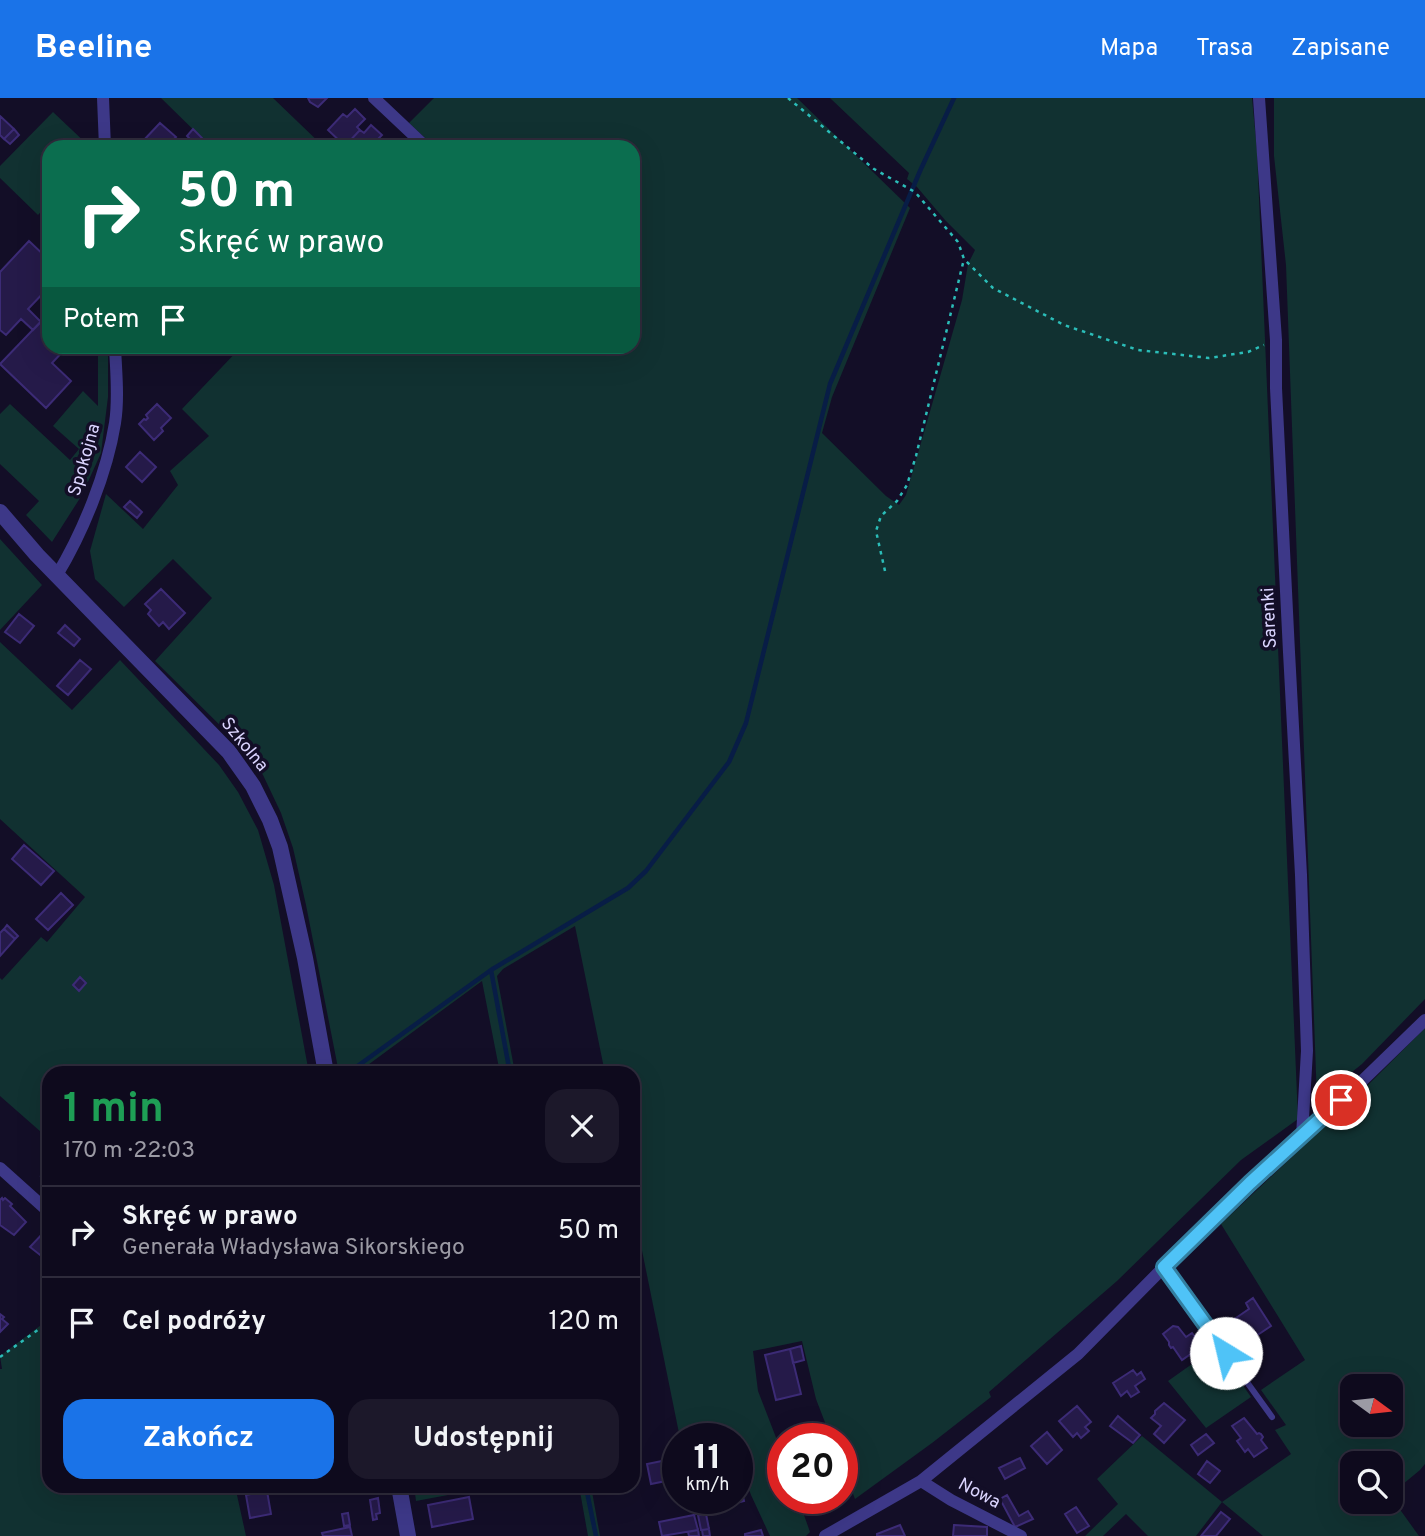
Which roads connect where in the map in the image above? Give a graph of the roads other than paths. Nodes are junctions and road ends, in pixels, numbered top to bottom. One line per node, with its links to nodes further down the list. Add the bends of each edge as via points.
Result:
1 (103, 98): 4 (street)
2 (374, 98): 5 (street)
3 (1259, 98): 11 (street, Sarenki, via 1276,340 1301,875 1307,1051)
4 (105, 140)
5 (419, 140)
6 (115, 354): 8 (street, Spokojna, via 116,408 110,446 78,539)
7 (0, 512): 8 (street, Szkolna)
8 (57, 575): 10 (street, Szkolna, via 229,752 253,786 284,862)
9 (1425, 1020): 11 (street)
10 (325, 1066)
11 (1302, 1136): 14 (street)
12 (0, 1168): 13 (street)
13 (42, 1206)
14 (1164, 1267): 15 (lane); 16 (street, via 1078,1354)
15 (1272, 1417)
16 (921, 1481): 19 (street); 20 (street, Nowa)
17 (400, 1493): 18 (street)
18 (408, 1536)
19 (825, 1536)
20 (1021, 1536)

